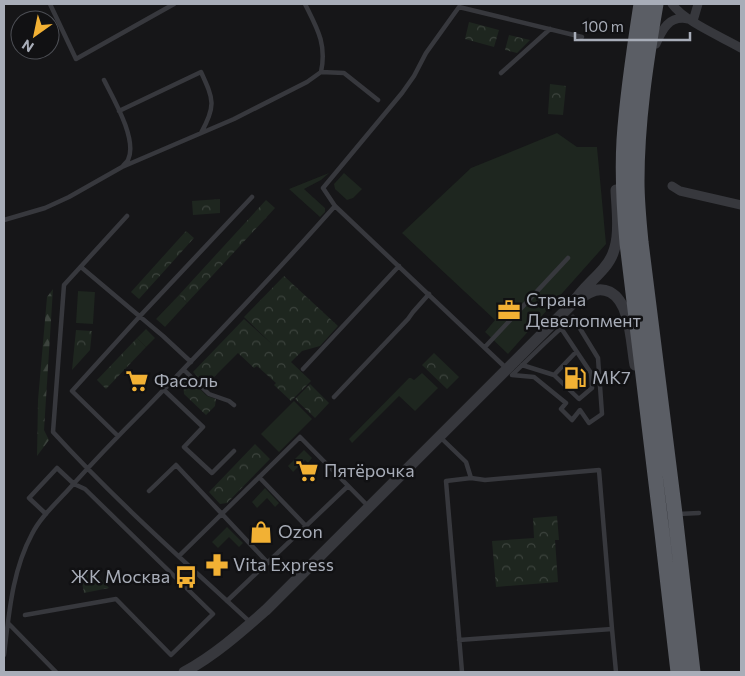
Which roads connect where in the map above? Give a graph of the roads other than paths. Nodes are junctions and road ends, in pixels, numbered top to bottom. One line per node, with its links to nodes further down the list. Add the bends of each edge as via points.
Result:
1 (50, 4): 2 (lane, via 76,59)
2 (174, 4)
3 (305, 4): 14 (lane, via 320,33 323,49)
4 (641, 4): 17 (highway)
5 (656, 4): 28 (highway, via 638,142)
6 (663, 4): 12 (street)
7 (672, 4): 9 (street)
8 (698, 4): 9 (street)
9 (692, 21): 12 (street, via 678,18 671,21); 13 (street)
10 (550, 29): 11 (lane); 15 (lane); 25 (lane, via 458,7 402,93 323,188)
11 (582, 37)
12 (656, 44): 28 (street, via 645,132)
13 (741, 48)
14 (321, 72): 18 (lane, via 344,73); 20 (lane, via 307,82)
15 (501, 73)
16 (104, 80): 19 (lane)
17 (628, 98): 33 (street, via 617,146 616,248 609,262); 46 (highway, via 624,210)
18 (378, 100)
19 (119, 111): 20 (lane, via 201,72 212,104 210,117); 21 (lane, via 129,136 128,159)
20 (201, 133): 21 (lane)
21 (122, 167): 27 (lane, via 69,198)
22 (672, 186): 24 (street, via 680,191)
23 (252, 197): 34 (lane)
24 (741, 205)
25 (335, 206): 30 (lane); 38 (lane)
26 (127, 216): 31 (lane)
27 (4, 220)
28 (641, 242): 60 (highway)
29 (568, 258): 36 (lane)
30 (399, 266): 32 (lane); 40 (lane)
31 (81, 267): 34 (lane); 50 (lane, via 64,285 54,432)
32 (429, 294): 36 (lane); 44 (lane)
33 (573, 303): 35 (street); 46 (street, via 599,289 612,293 622,304 628,320 639,395)
34 (140, 316): 38 (lane); 47 (lane, via 72,392)
35 (559, 324): 37 (lane); 39 (street); 39 (lane, via 573,317 598,358 602,414 589,423 580,410 572,420 561,410 566,403 534,377 512,375)
36 (485, 347): 39 (lane)
37 (576, 352): 42 (lane); 42 (lane, via 591,373 592,388 579,399)
38 (191, 362): 41 (lane)
39 (514, 366): 42 (lane); 48 (street)
40 (303, 368)
41 (184, 370): 43 (lane); 45 (lane, via 209,394 229,400)
42 (554, 375)
43 (164, 390): 47 (lane); 49 (lane, via 202,427 184,446 212,473)
44 (334, 397)
45 (234, 405)
46 (647, 413): 75 (highway)
47 (118, 436): 50 (lane)
48 (440, 437): 52 (lane, via 466,462); 56 (street)
49 (234, 451)
50 (87, 469): 53 (lane); 62 (lane)
51 (259, 477): 54 (lane, via 300,437); 59 (lane); 61 (lane)
52 (471, 478): 68 (lane, via 485,480 599,470); 69 (lane, via 446,481)
53 (74, 484): 58 (lane); 58 (lane, via 57,468 29,498); 65 (lane, via 85,489 214,614 171,655 116,599)
54 (348, 486): 56 (lane); 61 (lane)
55 (149, 491): 59 (lane, via 176,465)
56 (369, 507): 67 (street)
57 (699, 513): 60 (lane)
58 (46, 514): 66 (lane, via 32,533 22,556 13,586)
59 (222, 514): 62 (lane); 63 (lane)
60 (675, 514): 76 (highway)
61 (306, 526): 63 (lane)
62 (179, 556): 64 (lane)
63 (268, 563): 64 (lane)
64 (227, 601): 67 (lane)
65 (25, 615)
66 (8, 623): 70 (lane); 71 (lane)
67 (251, 623): 72 (street)
68 (612, 629): 69 (lane); 74 (lane)
69 (459, 640): 73 (lane)
70 (4, 655)
71 (56, 672)
72 (184, 672)
73 (462, 672)
74 (616, 672)
75 (678, 672)
76 (692, 672)

